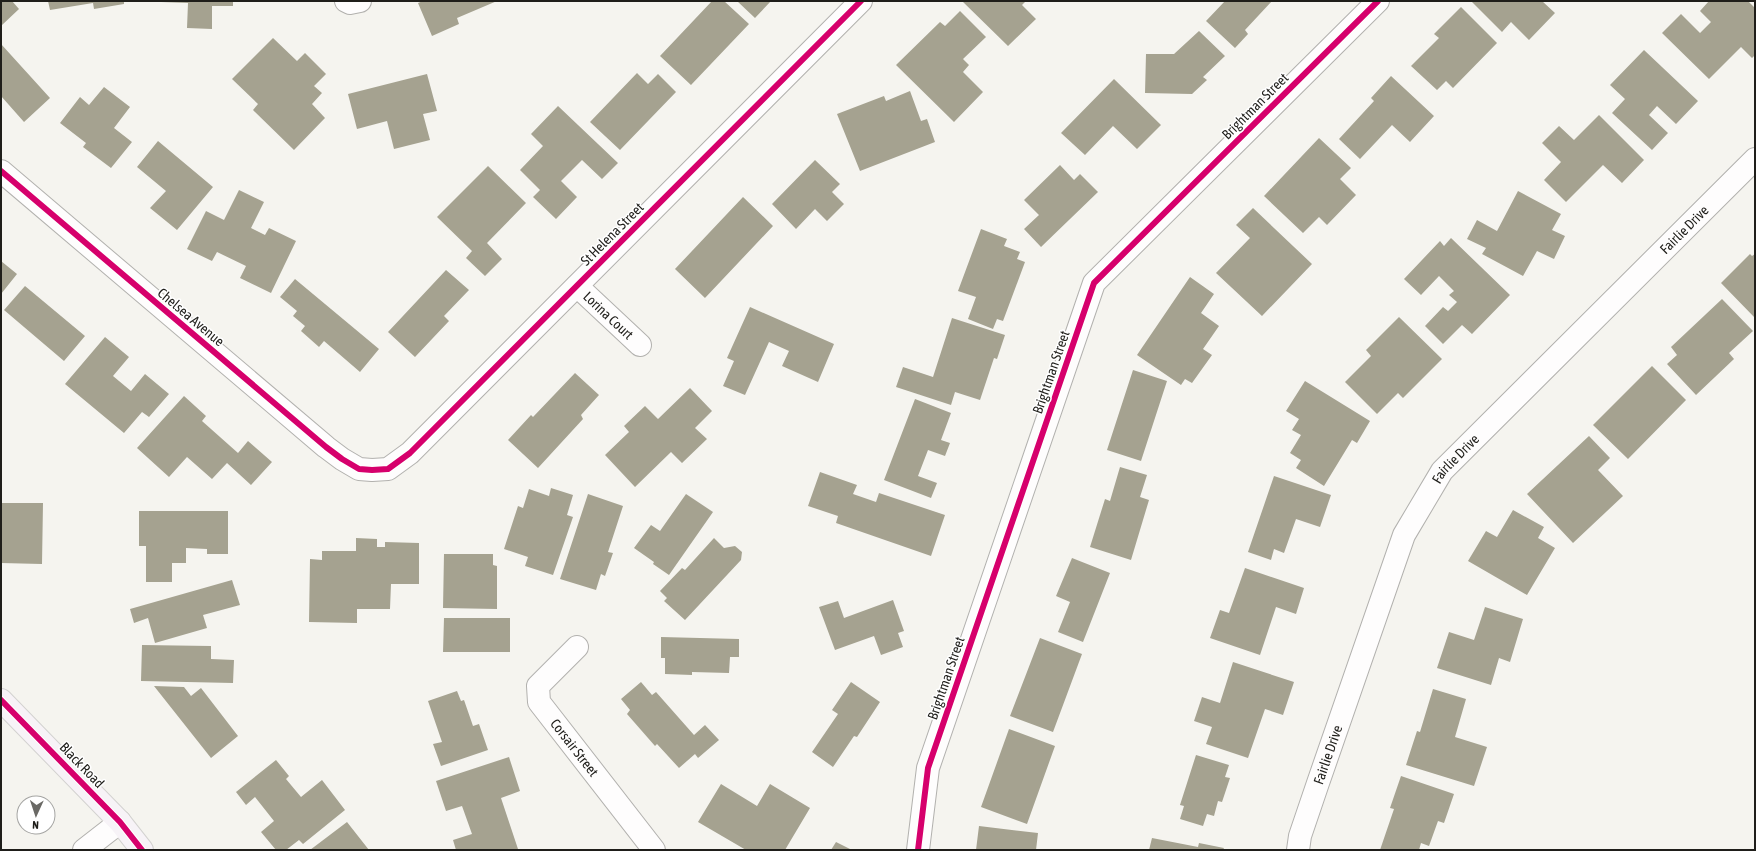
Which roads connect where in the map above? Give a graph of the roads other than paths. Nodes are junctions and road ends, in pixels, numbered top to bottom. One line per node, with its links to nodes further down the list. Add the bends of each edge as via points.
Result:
1 (346, 1): 2 (street)
2 (360, 1)
3 (861, 1): 7 (street, St Helena Street)
4 (1378, 1): 16 (street, Brightman Street, via 1094,283 928,768)
5 (1755, 159): 17 (street, Fairlie Drive, via 1442,471 1404,535 1300,836)
6 (1, 171): 9 (street, Chelsea Avenue, via 326,448 359,469)
7 (577, 286): 8 (street, Lorina Court); 9 (street, St Helena Street, via 410,453 388,469)
8 (640, 345)
9 (372, 470)
10 (577, 647): 15 (street, Corsair Street, via 538,686 539,702)
11 (1, 700): 12 (main road, Black Road)
12 (120, 822): 13 (street); 14 (main road, Black Road)
13 (84, 850)
14 (142, 850)
15 (654, 850)
16 (918, 850)
17 (1298, 850)

